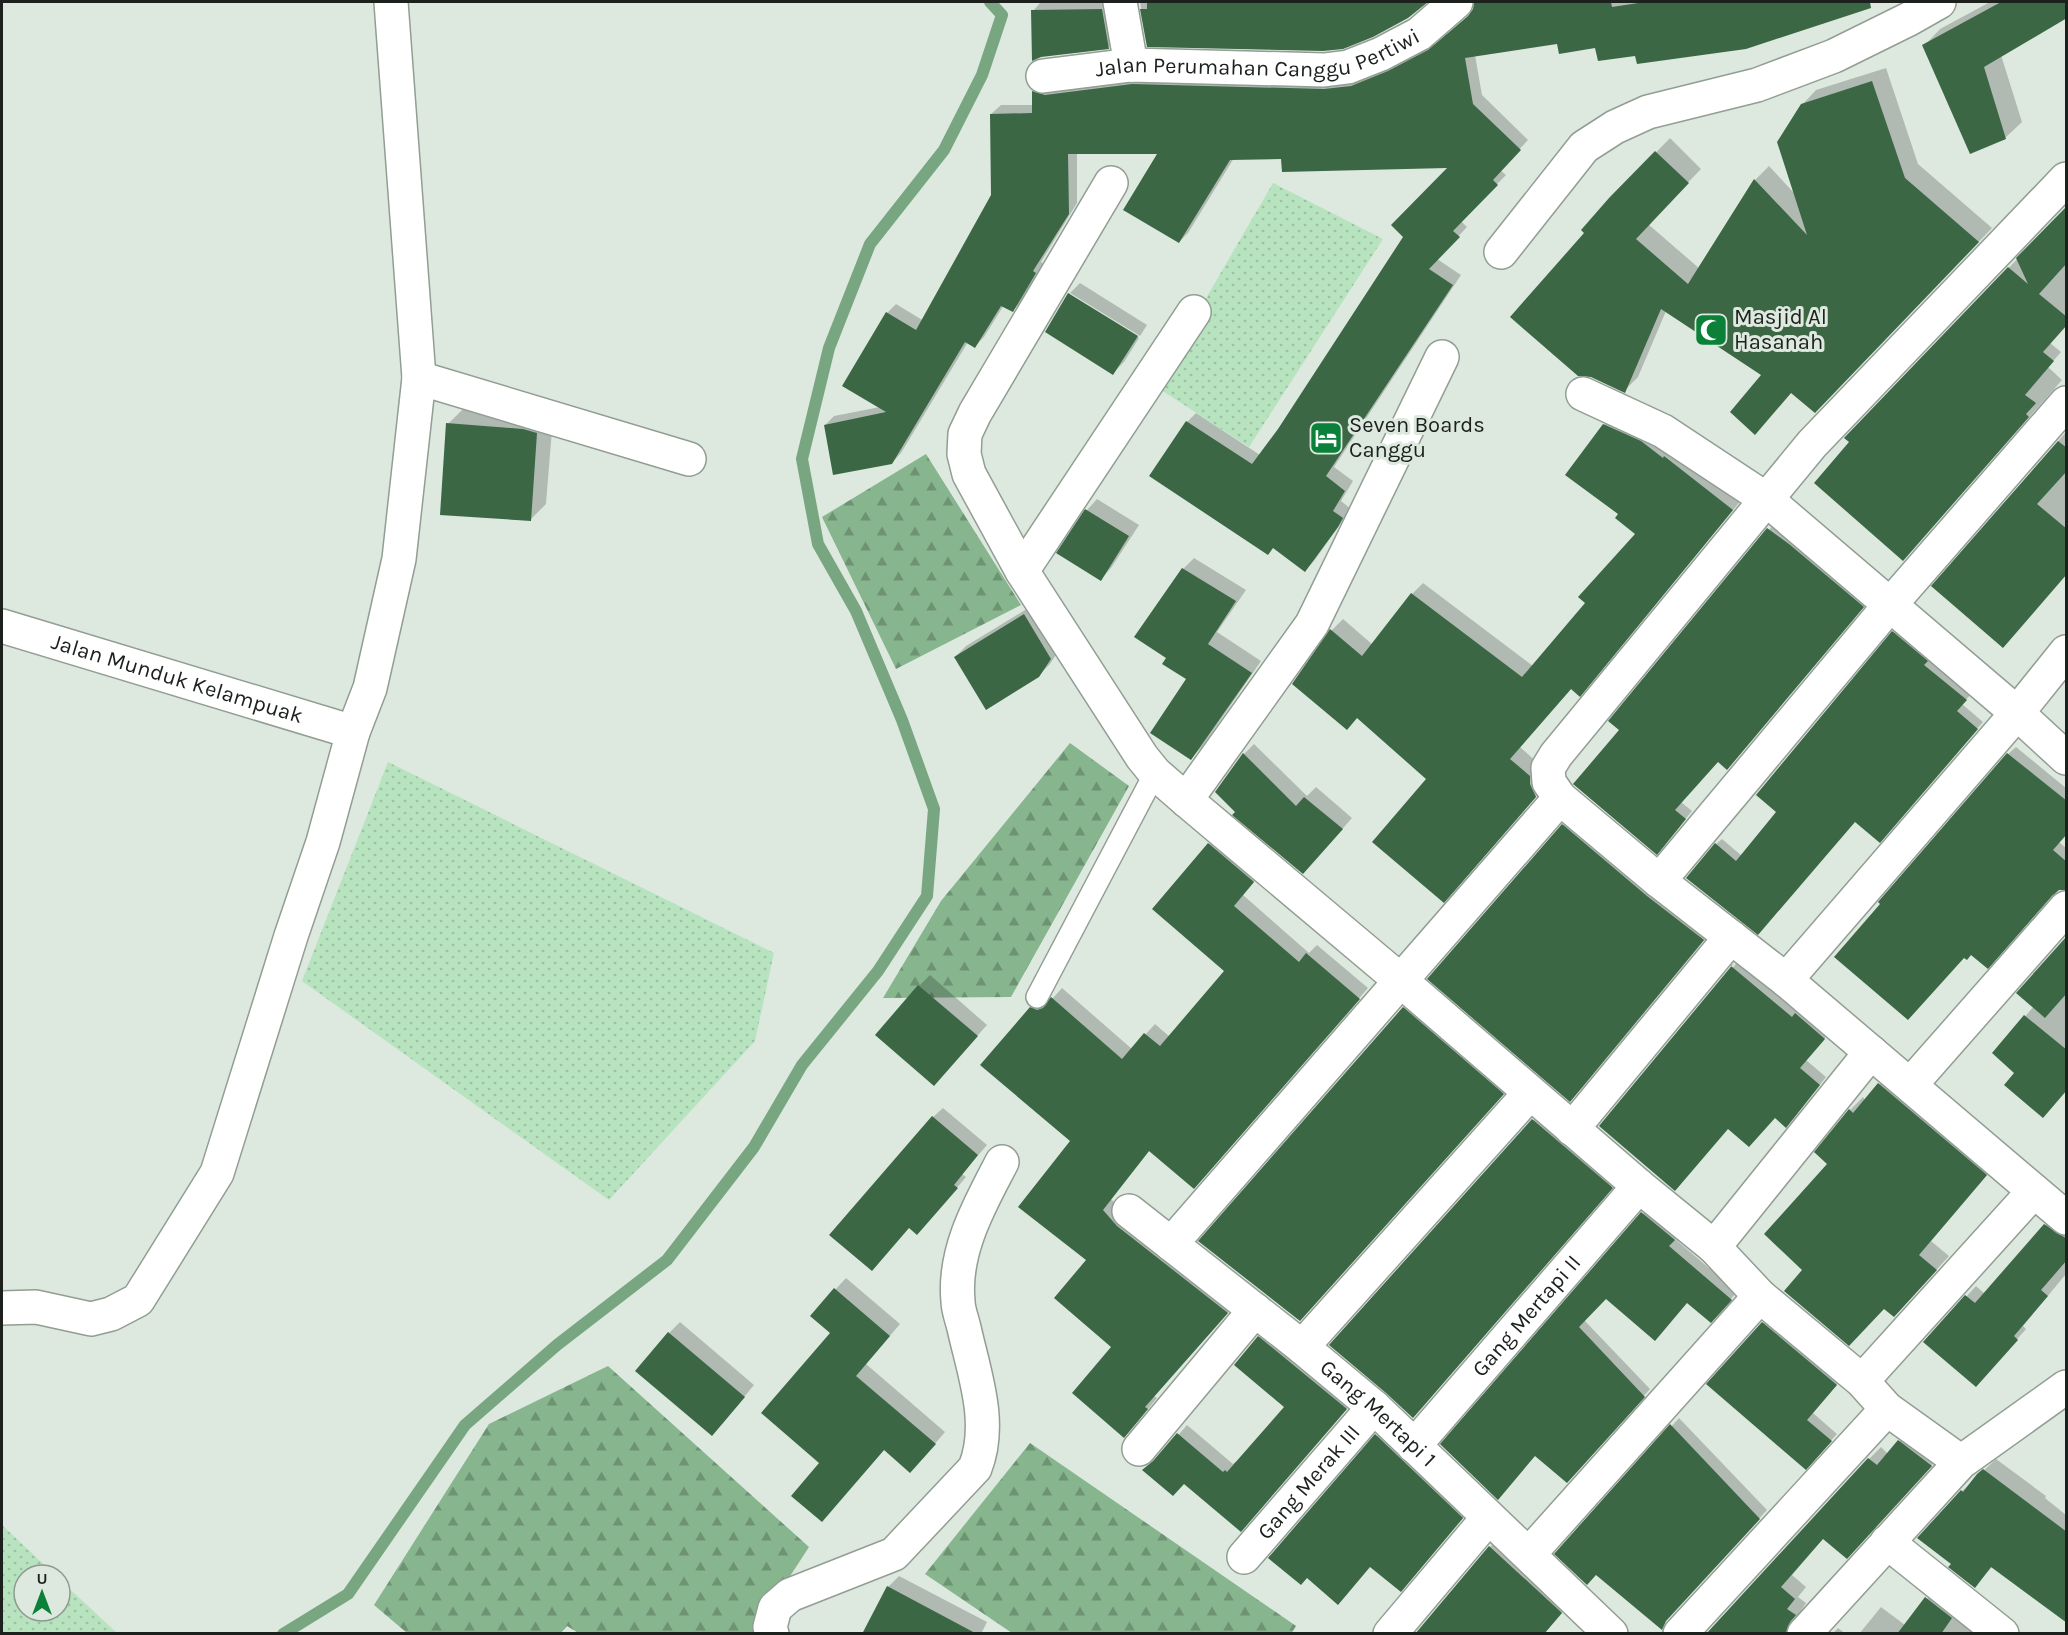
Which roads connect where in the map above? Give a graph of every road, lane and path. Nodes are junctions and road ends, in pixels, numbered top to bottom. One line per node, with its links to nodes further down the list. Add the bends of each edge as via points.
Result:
1 (392, 2): 12 (street)
2 (1120, 2): 5 (street)
3 (1456, 2): 5 (street, Jalan Perumahan Canggu Pertiwi, via 1419,34 1348,67 1324,70)
4 (1939, 2): 9 (street, via 1834,56 1757,86 1648,112 1615,127 1584,147)
5 (1131, 65): 6 (street, Jalan Perumahan Canggu Pertiwi)
6 (1043, 76)
7 (2067, 179): 16 (street, via 1812,444)
8 (1112, 183): 17 (street, via 964,434 969,474)
9 (1501, 252)
10 (1194, 312): 17 (street)
11 (1442, 357): 26 (street, via 1312,624)
12 (419, 378): 15 (street); 22 (street, via 399,559 370,688)
13 (1583, 394): 16 (street, via 1663,431)
14 (2067, 403): 18 (street)
15 (689, 459)
16 (1766, 499): 18 (street); 25 (street, via 1556,755 1548,768 1550,782)
17 (1022, 571): 24 (street)
18 (1889, 606): 21 (street); 27 (street)
19 (2, 626): 22 (street, Jalan Munduk Kelampuak)
20 (2067, 652): 21 (street)
21 (2017, 712): 23 (street); 31 (street)
22 (353, 732): 44 (street, via 323,842 217,1173 138,1300 91,1319 36,1307)
23 (2067, 758)
24 (1155, 773): 26 (street); 32 (lane)
25 (1560, 798): 27 (street); 30 (street)
26 (1186, 800): 30 (street)
27 (1659, 881): 29 (street)
28 (2067, 909): 34 (street)
29 (1731, 938): 31 (street); 36 (street)
30 (1400, 980): 35 (street); 41 (street)
31 (1786, 980): 33 (street)
32 (1037, 997)
33 (1871, 1052): 34 (street); 42 (street)
34 (1911, 1084): 39 (street)
35 (1530, 1093): 36 (street); 46 (street)
36 (1572, 1129): 38 (street)
37 (1002, 1162): 59 (street, via 977,1211 960,1264 958,1300 982,1411 981,1454 975,1468 894,1554 790,1595 775,1608)
38 (1639, 1186): 42 (street); 51 (street, Gang Mertapi II)
39 (2055, 1202): 47 (street)
40 (1129, 1211): 41 (street, Gang Mertapi 1)
41 (1171, 1244): 45 (street, Gang Mertapi 1)
42 (1714, 1246): 43 (street)
43 (1760, 1296): 47 (street); 56 (street)
44 (2, 1308)
45 (1255, 1310): 46 (street, Gang Mertapi 1); 52 (street)
46 (1302, 1347): 49 (street, Gang Mertapi 1)
47 (1862, 1381): 50 (street)
48 (2067, 1387): 53 (street)
49 (1374, 1407): 51 (street, Gang Mertapi 1); 57 (street, Gang Merak III)
50 (1887, 1409): 53 (street); 61 (street)
51 (1413, 1446): 54 (street, Gang Mertapi 1)
52 (1139, 1449)
53 (1961, 1462): 55 (street)
54 (1488, 1518): 56 (street, Gang Mertapi 1); 60 (street)
55 (1887, 1542): 62 (street); 63 (street)
56 (1529, 1554): 58 (street, Gang Mertapi 1)
57 (1244, 1557)
58 (1601, 1631)
59 (772, 1634)
60 (1390, 1634)
61 (1680, 1634)
62 (1804, 1634)
63 (2002, 1634)

